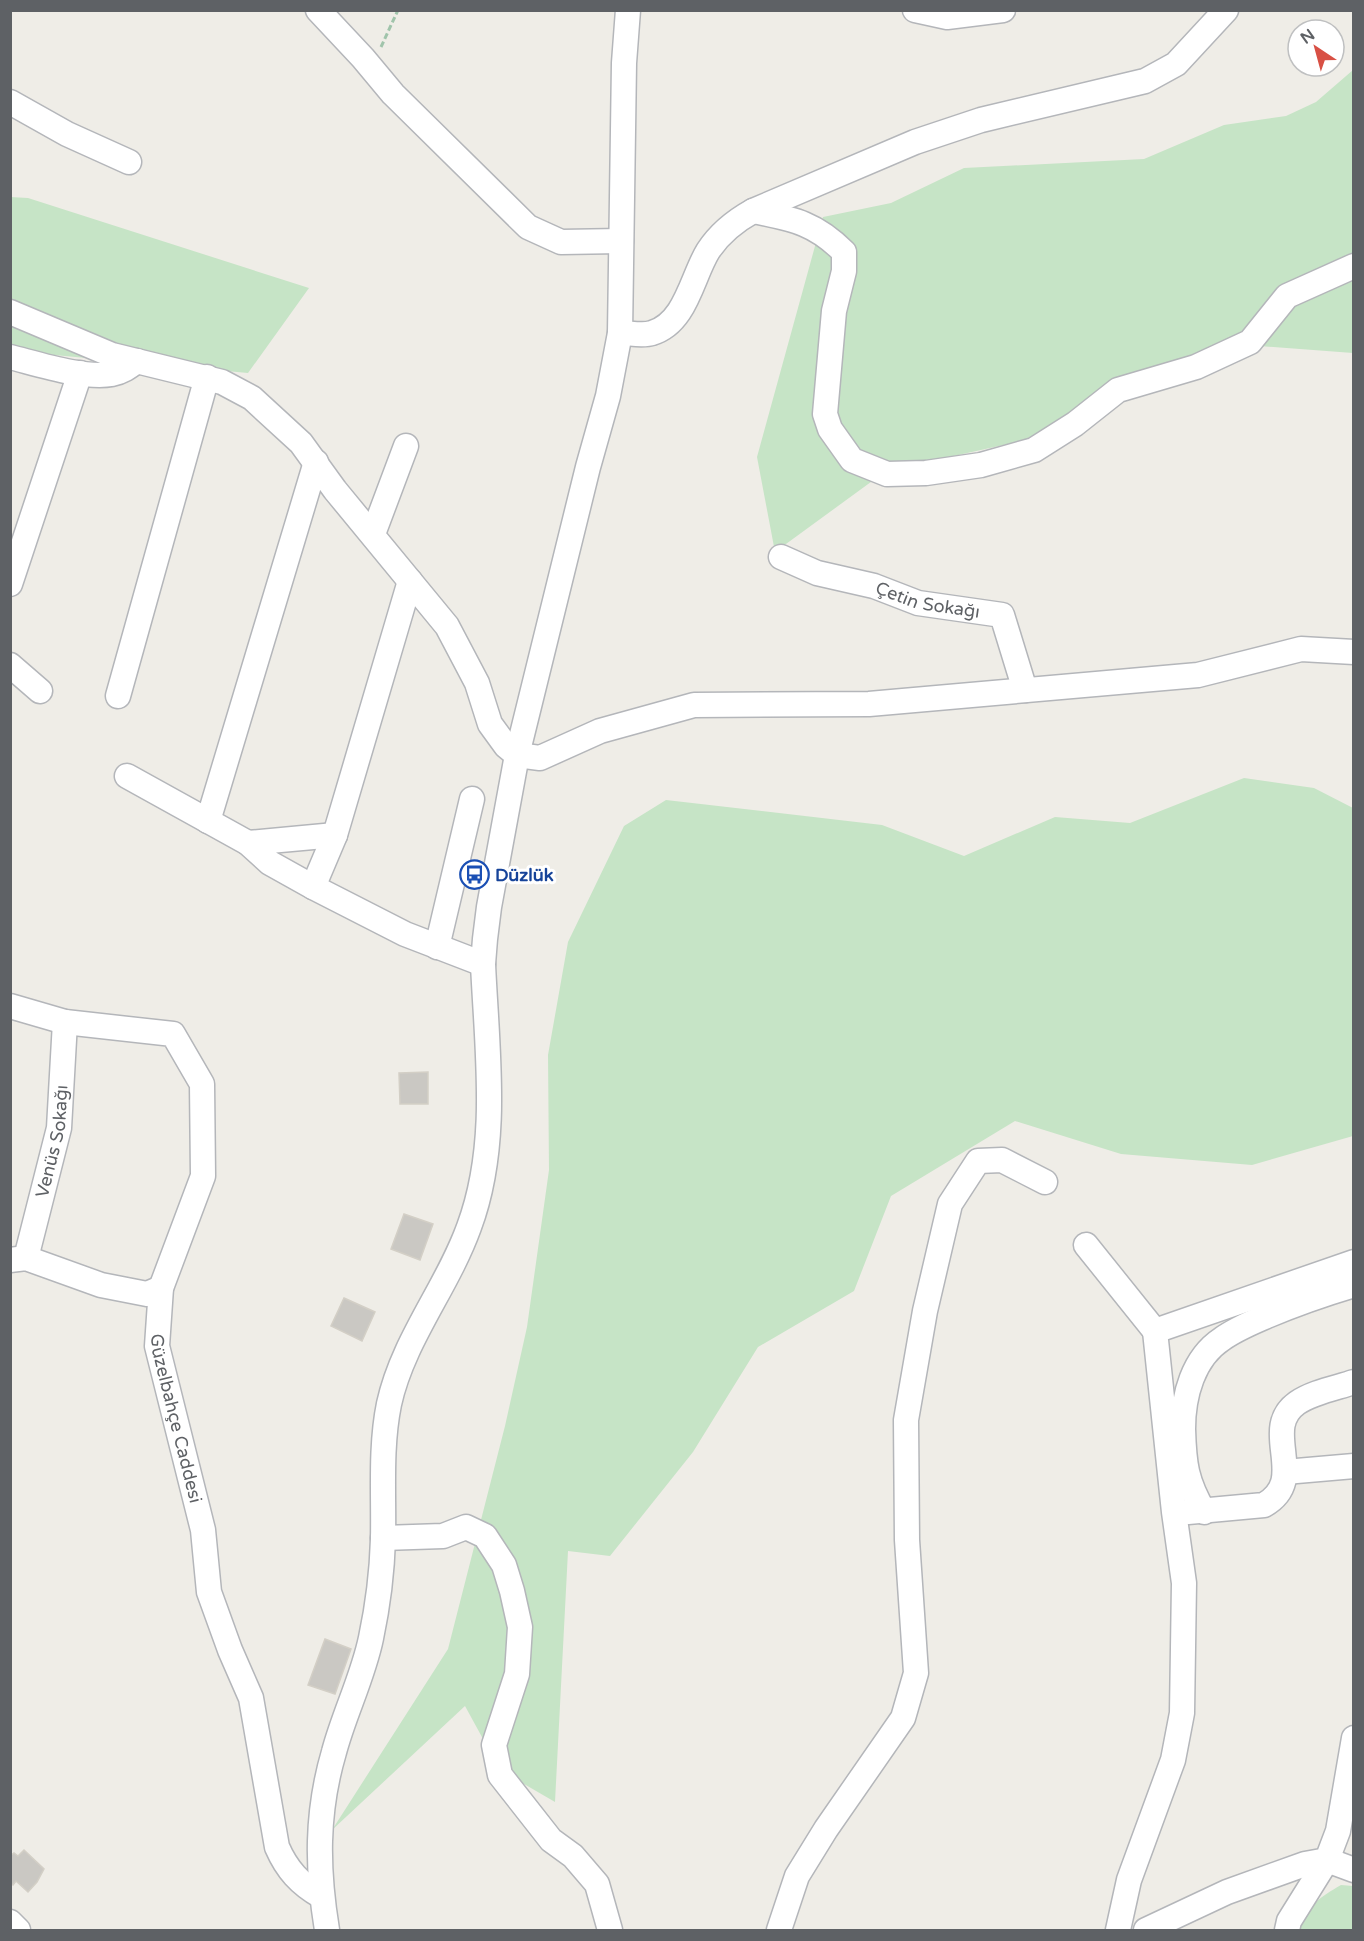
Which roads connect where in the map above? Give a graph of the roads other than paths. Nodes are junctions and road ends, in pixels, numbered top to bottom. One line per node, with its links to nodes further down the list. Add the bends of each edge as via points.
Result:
1 (318, 10): 9 (street, via 393,94 528,227 561,242)
2 (628, 10): 9 (street)
3 (915, 10): 4 (street, via 947,17)
4 (1003, 10)
5 (1226, 10): 8 (street, via 1176,64 1145,81 981,120 915,142)
6 (10, 102): 7 (street)
7 (129, 162)
8 (753, 211): 10 (street, via 818,229 844,252 844,271 834,311 825,414 852,460 887,474 981,465 1034,450 1118,390 1196,367 1250,342 1287,296); 12 (street, via 730,226 712,245 674,318 651,334)
9 (621, 241): 12 (street)
10 (1353, 266)
11 (10, 312): 14 (street, via 112,355)
12 (620, 333): 28 (street, via 608,396)
13 (10, 357): 15 (street)
14 (137, 361): 15 (street, via 110,375); 16 (street)
15 (80, 373): 22 (street)
16 (207, 377): 18 (street, via 252,398); 27 (street)
17 (406, 446): 19 (street)
18 (316, 462): 19 (street); 31 (street)
19 (373, 534): 21 (street)
20 (781, 557): 25 (street, Çetin Sokağı, via 817,573 874,586 918,603 1002,615)
21 (410, 581): 28 (street, via 447,626 477,683 490,724); 32 (street)
22 (10, 584)
23 (1353, 652): 25 (street, via 1301,649 1198,675)
24 (10, 665): 26 (street)
25 (1025, 690): 28 (street, via 869,704 694,705 600,731 540,759)
26 (40, 691)
27 (118, 696)
28 (517, 755): 36 (street)
29 (127, 776): 31 (street)
30 (472, 799): 35 (street)
31 (208, 821): 33 (street)
32 (335, 836): 33 (street); 34 (street)
33 (248, 843): 34 (street, via 270,863)
34 (313, 887): 35 (street)
35 (436, 947): 36 (street)
36 (483, 964): 51 (street, via 489,1130 486,1166 469,1228 396,1378 386,1433)
37 (10, 1006): 38 (street)
38 (65, 1022): 41 (street, Venüs Sokağı, via 59,1128); 44 (street, Güzelbahçe Caddesi, via 173,1034 202,1084 204,1176)
39 (1046, 1182): 60 (street, via 1002,1160 978,1161 950,1204 925,1311 906,1420 907,1540 916,1672 903,1718 797,1876)
40 (1086, 1245): 45 (street)
41 (18, 1259): 44 (street, Venüs Sokağı, via 101,1285 147,1294)
42 (1353, 1262): 45 (street)
43 (1353, 1285): 50 (street, via 1282,1309 1235,1331 1219,1341 1199,1365 1186,1398 1183,1435 1185,1471)
44 (161, 1288): 55 (street, Güzelbahçe Caddesi, via 157,1346 202,1530 209,1592 251,1698 277,1847 295,1877)
45 (1155, 1331): 49 (street)
46 (1353, 1382): 48 (street, via 1308,1398 1289,1411 1281,1429)
47 (1353, 1466): 48 (street)
48 (1285, 1472): 50 (street, via 1278,1494 1264,1505)
49 (1174, 1512): 50 (street); 61 (street, via 1184,1583 1182,1713 1173,1760 1130,1880)
50 (1204, 1512)
51 (383, 1538): 55 (street, via 378,1606 370,1642 333,1753 324,1796 319,1829); 59 (street, via 443,1536 466,1527 485,1536 504,1565 520,1627 517,1674 494,1745 500,1775 551,1840 573,1856 597,1884)
52 (1353, 1737): 53 (street, via 1338,1831)
53 (1327, 1860): 54 (street); 62 (street, via 1227,1892); 63 (street)
54 (1353, 1870)
55 (321, 1896): 58 (street)
56 (10, 1922): 57 (street)
57 (18, 1930)
58 (327, 1930)
59 (610, 1930)
60 (779, 1930)
61 (1118, 1930)
62 (1146, 1930)
63 (1287, 1930)

